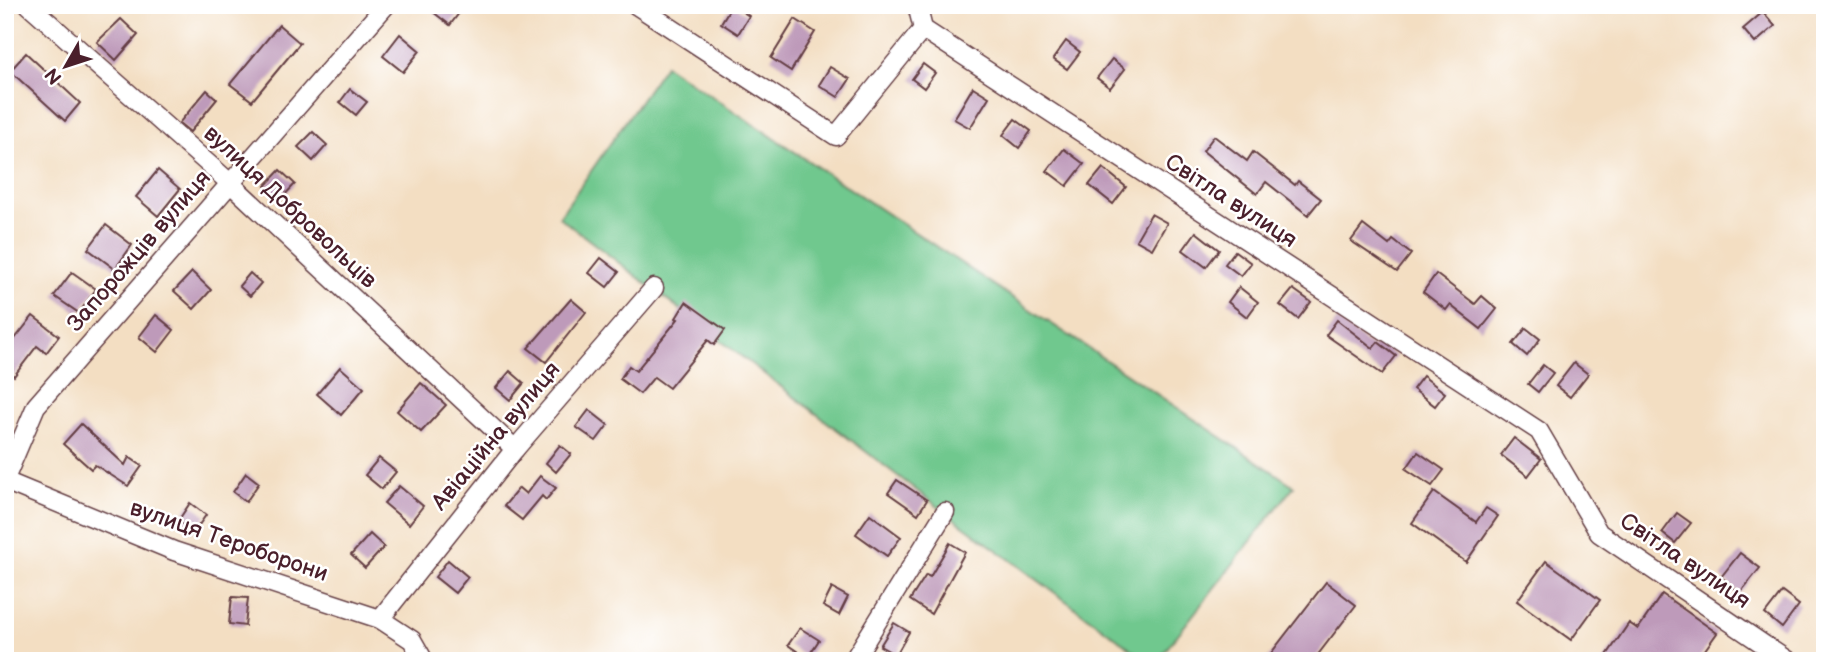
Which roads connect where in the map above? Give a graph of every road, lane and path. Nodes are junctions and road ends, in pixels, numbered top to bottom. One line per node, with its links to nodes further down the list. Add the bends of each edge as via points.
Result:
1 (29, 5): 6 (street, вулиця Добровольців)
2 (386, 5): 6 (street, Запорожців вулиця)
3 (636, 5): 5 (street, via 836,136)
4 (917, 5): 5 (street)
5 (923, 29): 14 (street, Світла вулиця, via 1539,431 1599,533)
6 (230, 183): 8 (street, вулиця Добровольців); 9 (street, Запорожців вулиця, via 36,406)
7 (654, 288): 8 (street, Авіаційна вулиця)
8 (515, 449): 11 (street, Авіаційна вулиця)
9 (5, 480): 11 (street, вулиця Тероборони, via 174,551)
10 (945, 512): 13 (street)
11 (380, 619): 12 (street, вулиця Тероборони, via 412,640)
12 (424, 661)
13 (853, 661)
14 (1788, 661)

